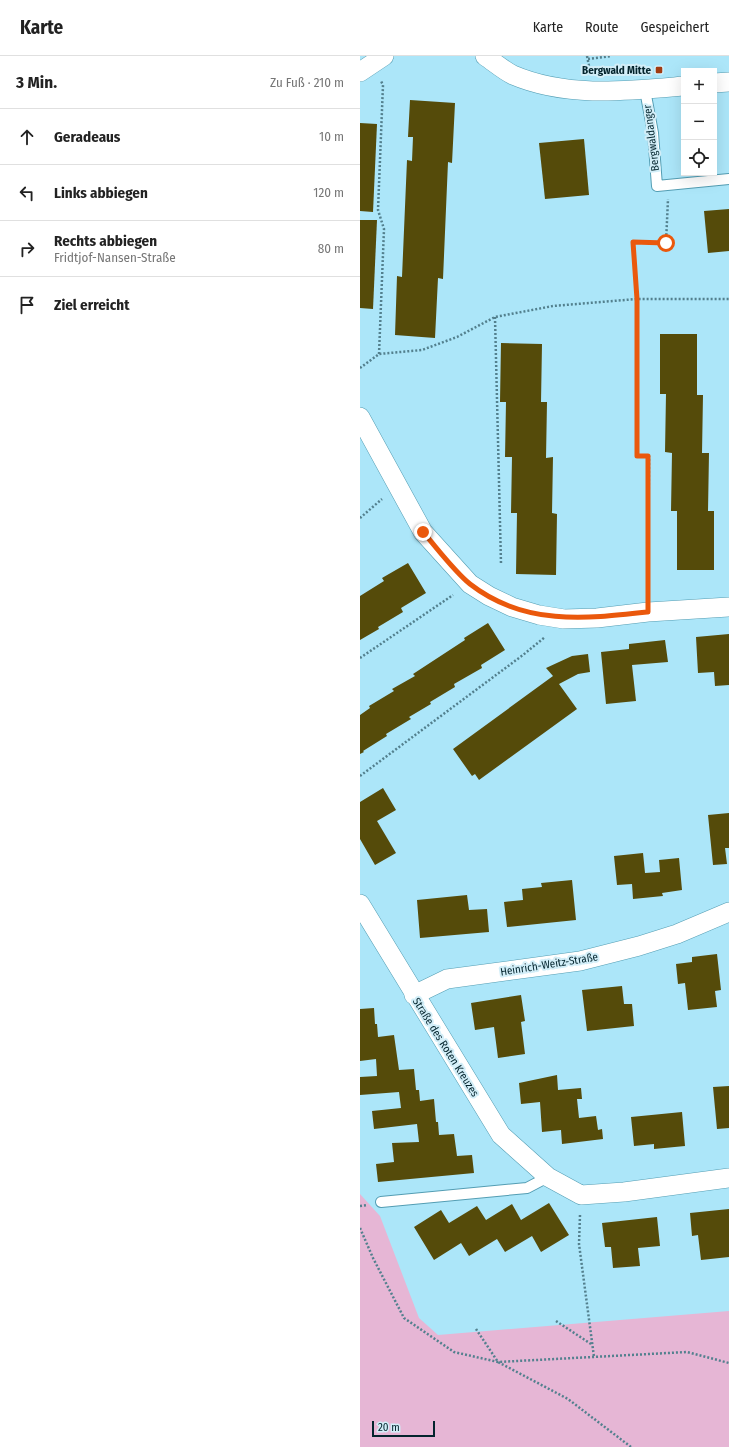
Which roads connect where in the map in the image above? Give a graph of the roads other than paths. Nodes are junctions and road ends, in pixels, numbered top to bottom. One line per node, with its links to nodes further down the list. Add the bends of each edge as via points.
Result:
1 (485, 56): 5 (street, via 512,74 552,88 594,91)
2 (729, 82): 3 (street)
3 (717, 83)
4 (681, 86): 5 (street)
5 (645, 90): 6 (lane, Bergwaldanger, via 653,133 656,186)
6 (729, 179)
7 (360, 417): 8 (street, via 423,532 470,584 512,607 564,619)
8 (729, 607)
9 (360, 904): 11 (street, Straße des Roten Kreuzes)
10 (729, 912): 11 (street, Heinrich-Weitz-Straße, via 677,934 639,946 580,961 447,979)
11 (414, 995): 12 (street, Straße des Roten Kreuzes, via 501,1135)
12 (548, 1177): 13 (street, Straße des Roten Kreuzes, via 581,1195); 14 (lane, via 527,1188)
13 (729, 1178)
14 (381, 1202)

